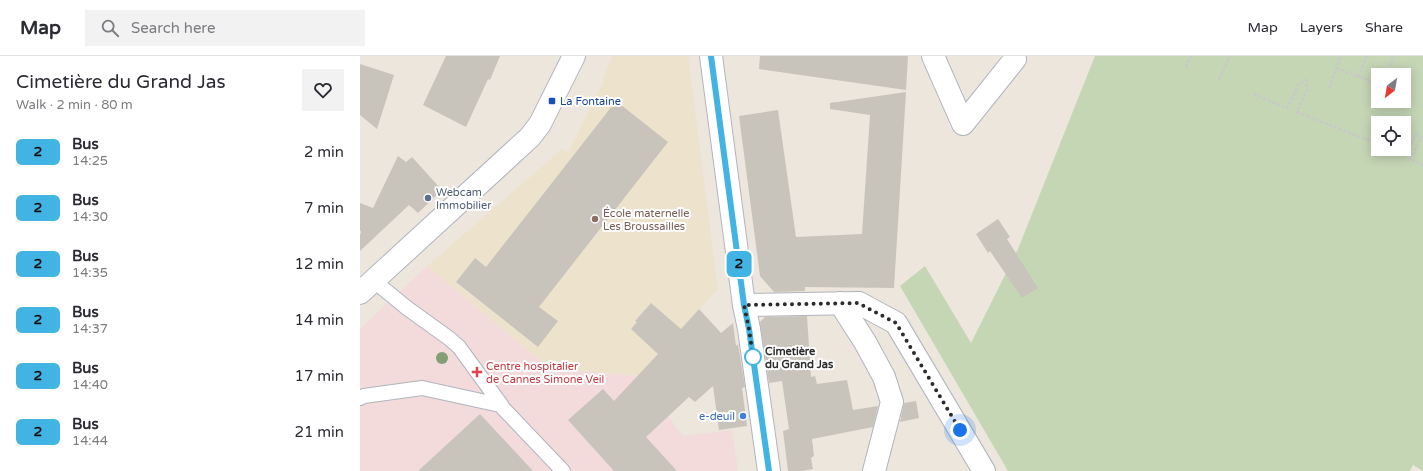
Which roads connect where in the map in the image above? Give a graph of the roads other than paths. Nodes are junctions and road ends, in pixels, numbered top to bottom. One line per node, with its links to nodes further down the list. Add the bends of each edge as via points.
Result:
1 (574, 56): 5 (street, via 540,124 530,137)
2 (712, 56): 7 (street)
3 (933, 56): 4 (street, via 963,124 1015,59)
4 (1014, 56)
5 (367, 287): 9 (lane, via 408,308 450,339 459,347)
6 (840, 303): 7 (street); 12 (street, via 884,377 892,402); 13 (street, via 858,303 896,323)
7 (744, 305): 11 (street)
8 (360, 398): 9 (lane, via 422,388)
9 (502, 406): 10 (lane)
10 (564, 471)
11 (769, 471)
12 (874, 471)
13 (984, 471)

